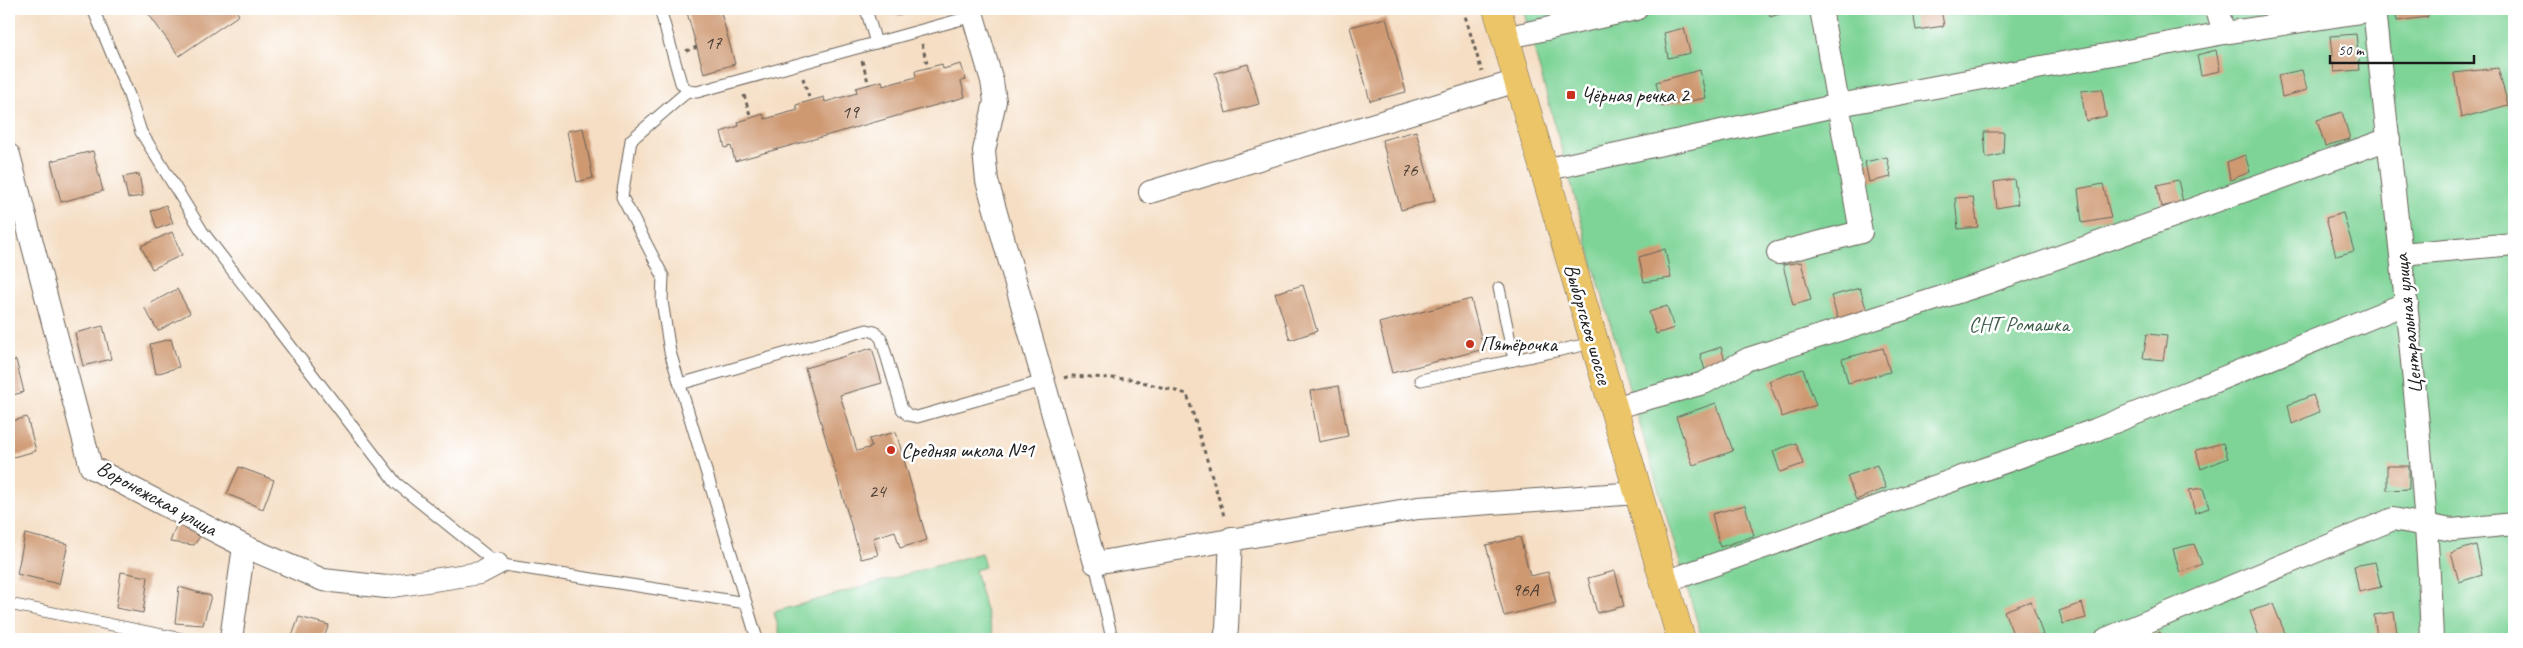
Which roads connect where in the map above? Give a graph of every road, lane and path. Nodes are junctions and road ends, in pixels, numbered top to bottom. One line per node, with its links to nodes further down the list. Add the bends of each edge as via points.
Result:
1 (93, 9): 47 (lane, via 141,132 202,231 396,483)
2 (660, 9): 21 (lane, via 681,83)
3 (866, 9): 14 (lane)
4 (1463, 9): 22 (path)
5 (1497, 9): 13 (main road, Выборгское шоссе)
6 (1636, 9): 13 (street)
7 (1821, 9): 24 (street)
8 (2217, 9): 12 (street)
9 (2374, 9): 12 (street); 26 (street, Центральная улица)
10 (972, 12): 11 (lane); 38 (street, via 995,101 984,152 987,181)
11 (918, 31): 14 (lane); 17 (path)
12 (2224, 33): 24 (street)
13 (1505, 38): 19 (main road, Выборгское шоссе)
14 (876, 43): 15 (lane)
15 (858, 48): 16 (lane); 20 (path)
16 (799, 64): 18 (lane); 23 (path)
17 (928, 68)
18 (740, 80): 21 (lane, via 697,92); 25 (path)
19 (1517, 82): 22 (street); 28 (main road, Выборгское шоссе)
20 (869, 84)
21 (688, 91): 39 (lane, via 631,140 622,197 663,276 662,301 670,352)
22 (1488, 92): 29 (street)
23 (810, 101)
24 (1839, 105): 28 (street); 31 (street, via 1861,232)
25 (750, 118)
26 (2389, 139): 32 (street, Центральная улица); 40 (street, via 1989,282 1748,359 1704,383)
27 (9, 155): 45 (street, Воронежская улица, via 92,467)
28 (1544, 170): 35 (main road, Выборгское шоссе)
29 (1150, 192)
30 (2514, 244): 32 (street)
31 (1778, 253)
32 (2401, 254): 34 (street, Центральная улица)
33 (1499, 288): 36 (lane)
34 (2407, 303): 42 (street, Центральная улица); 48 (street, via 2096,430)
35 (1593, 343): 36 (lane); 40 (main road, Выборгское шоссе)
36 (1514, 360): 37 (lane)
37 (1421, 380)
38 (1044, 381): 39 (lane, via 917,417 908,415 902,409 881,338 867,330); 44 (path, via 1070,376 1131,379 1187,394); 46 (street)
39 (680, 384): 49 (lane)
40 (1613, 408): 41 (main road, Выборгское шоссе)
41 (1638, 493): 44 (street, via 1418,508); 48 (main road, Выборгское шоссе)
42 (2427, 524): 43 (street, via 2452,530); 57 (street, via 2393,518); 58 (street, Центральная улица)
43 (2514, 524)
44 (1230, 538): 46 (street); 55 (street)
45 (244, 546): 47 (street, Воронежская улица, via 323,580 386,588 480,573); 52 (street)
46 (1095, 563): 54 (lane)
47 (497, 564): 49 (lane)
48 (1664, 582): 56 (main road, Выборгское шоссе)
49 (746, 603): 53 (lane)
50 (9, 604): 51 (lane)
51 (182, 639)
52 (231, 639)
53 (757, 639)
54 (1112, 639)
55 (1225, 639)
56 (1681, 639)
57 (2106, 639)
58 (2432, 639)

